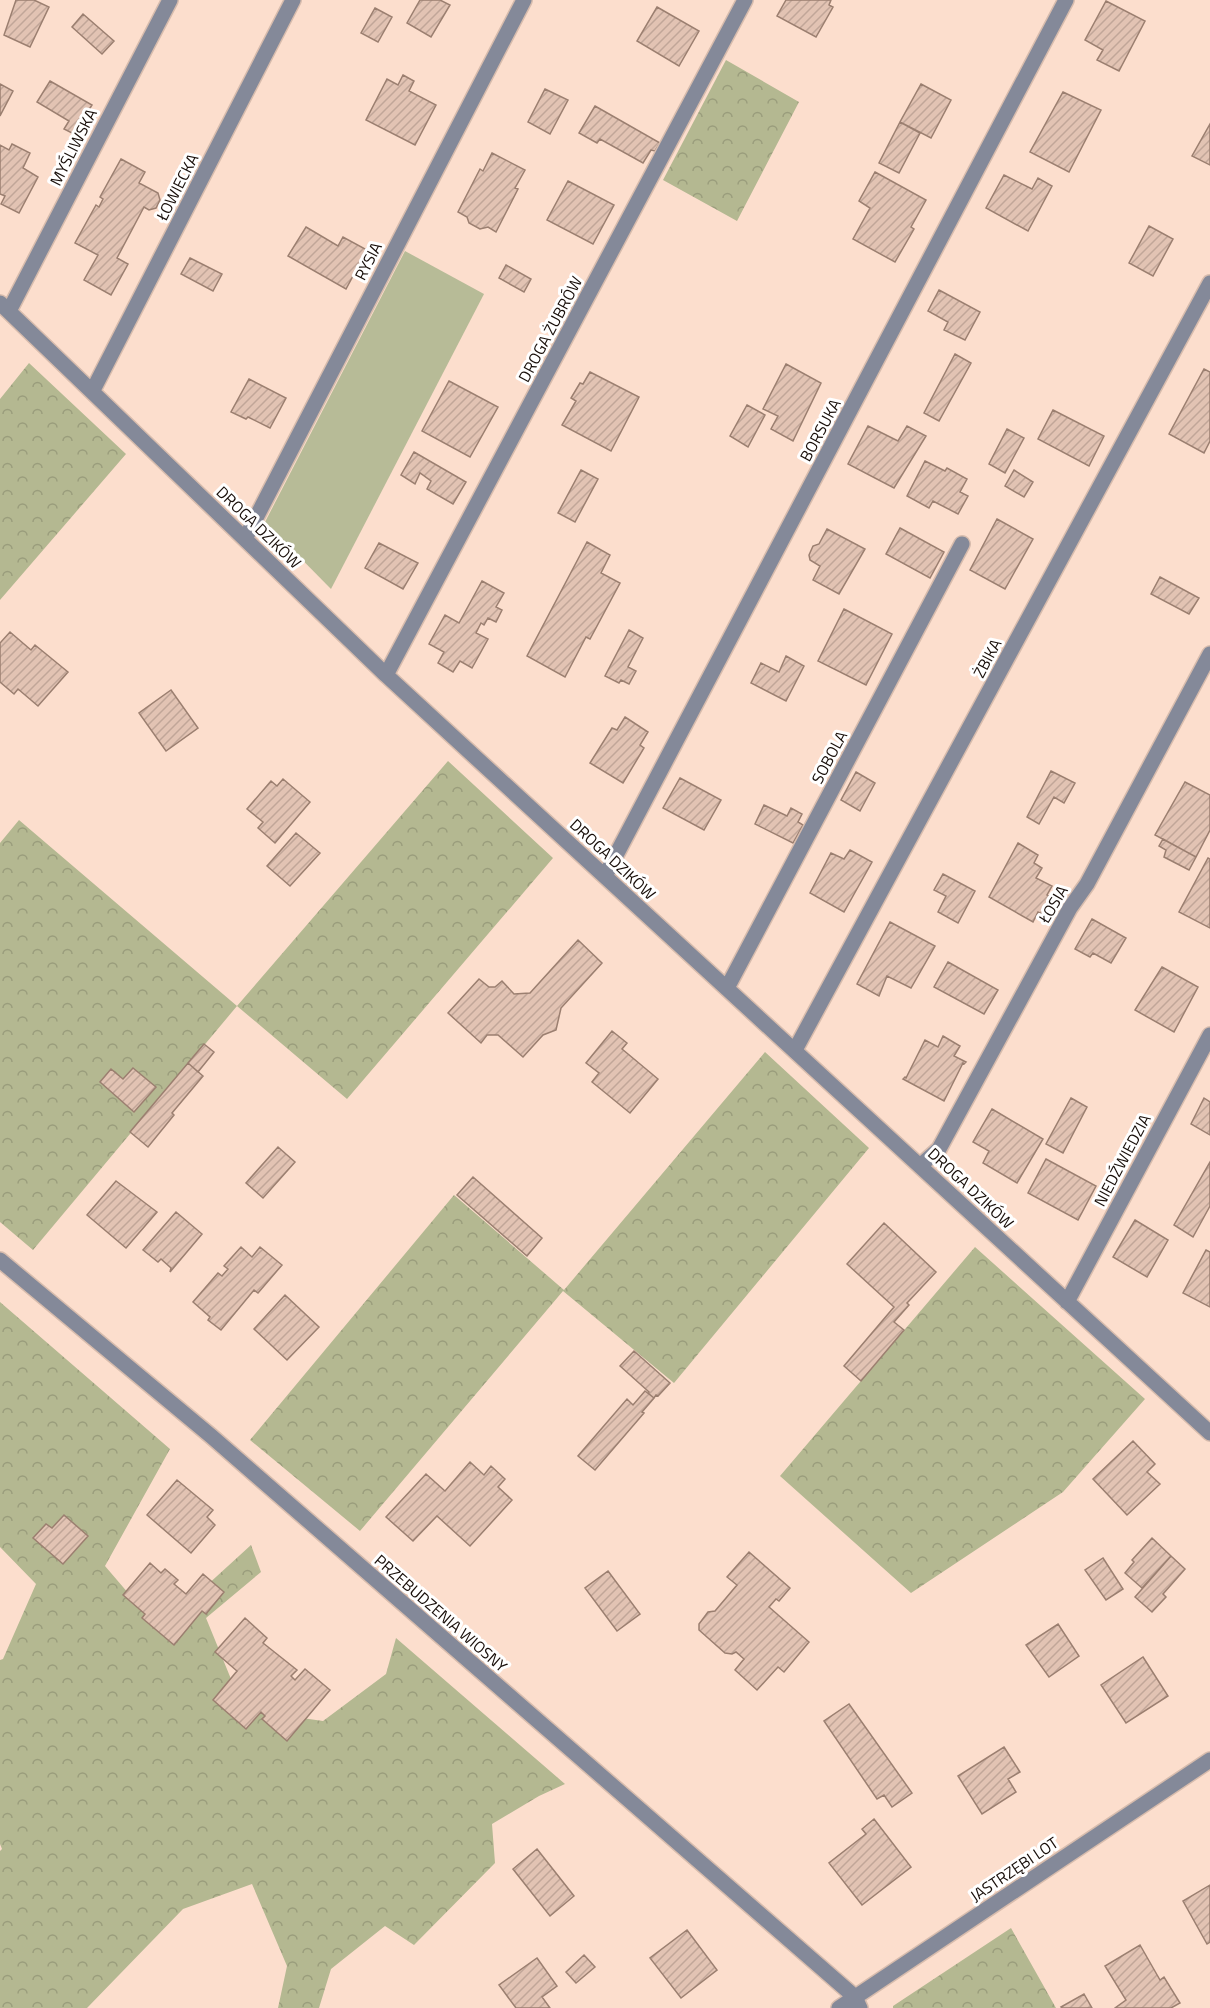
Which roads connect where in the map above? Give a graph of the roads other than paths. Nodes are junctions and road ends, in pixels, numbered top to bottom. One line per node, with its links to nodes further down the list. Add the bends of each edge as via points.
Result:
1 (170, 0): 7 (street, MYŚLIWSKA)
2 (293, 0): 8 (street, ŁOWIECKA)
3 (524, 0): 9 (street, RYSIA)
4 (745, 0): 12 (street, DROGA ŻUBRÓW)
5 (1066, 0): 13 (street, BORSUKA)
6 (1210, 283): 16 (street, ŻBIKA)
7 (4, 307): 8 (street, DROGA DZIKÓW)
8 (93, 390): 9 (street, DROGA DZIKÓW)
9 (245, 539): 12 (street, DROGA DZIKÓW)
10 (962, 544): 14 (street, SOBOLA)
11 (1210, 654): 17 (street, ŁOSIA, via 939,1149)
12 (386, 675): 13 (street, DROGA DZIKÓW)
13 (605, 876): 14 (street, DROGA DZIKÓW)
14 (727, 988): 16 (street, DROGA DZIKÓW)
15 (1210, 1035): 19 (street, NIEDŹWIEDZIA)
16 (795, 1050): 17 (street, DROGA DZIKÓW)
17 (920, 1166): 19 (street, DROGA DZIKÓW)
18 (0, 1260): 22 (street, PRZEBUDZENIA WIOSNY, via 211,1436)
19 (1067, 1302): 20 (street, DROGA DZIKÓW)
20 (1210, 1433)
21 (1210, 1760): 22 (street, JASTRZĘBI LOT)
22 (858, 2003): 23 (street, JASTRZĘBI LOT)
23 (839, 2008)

